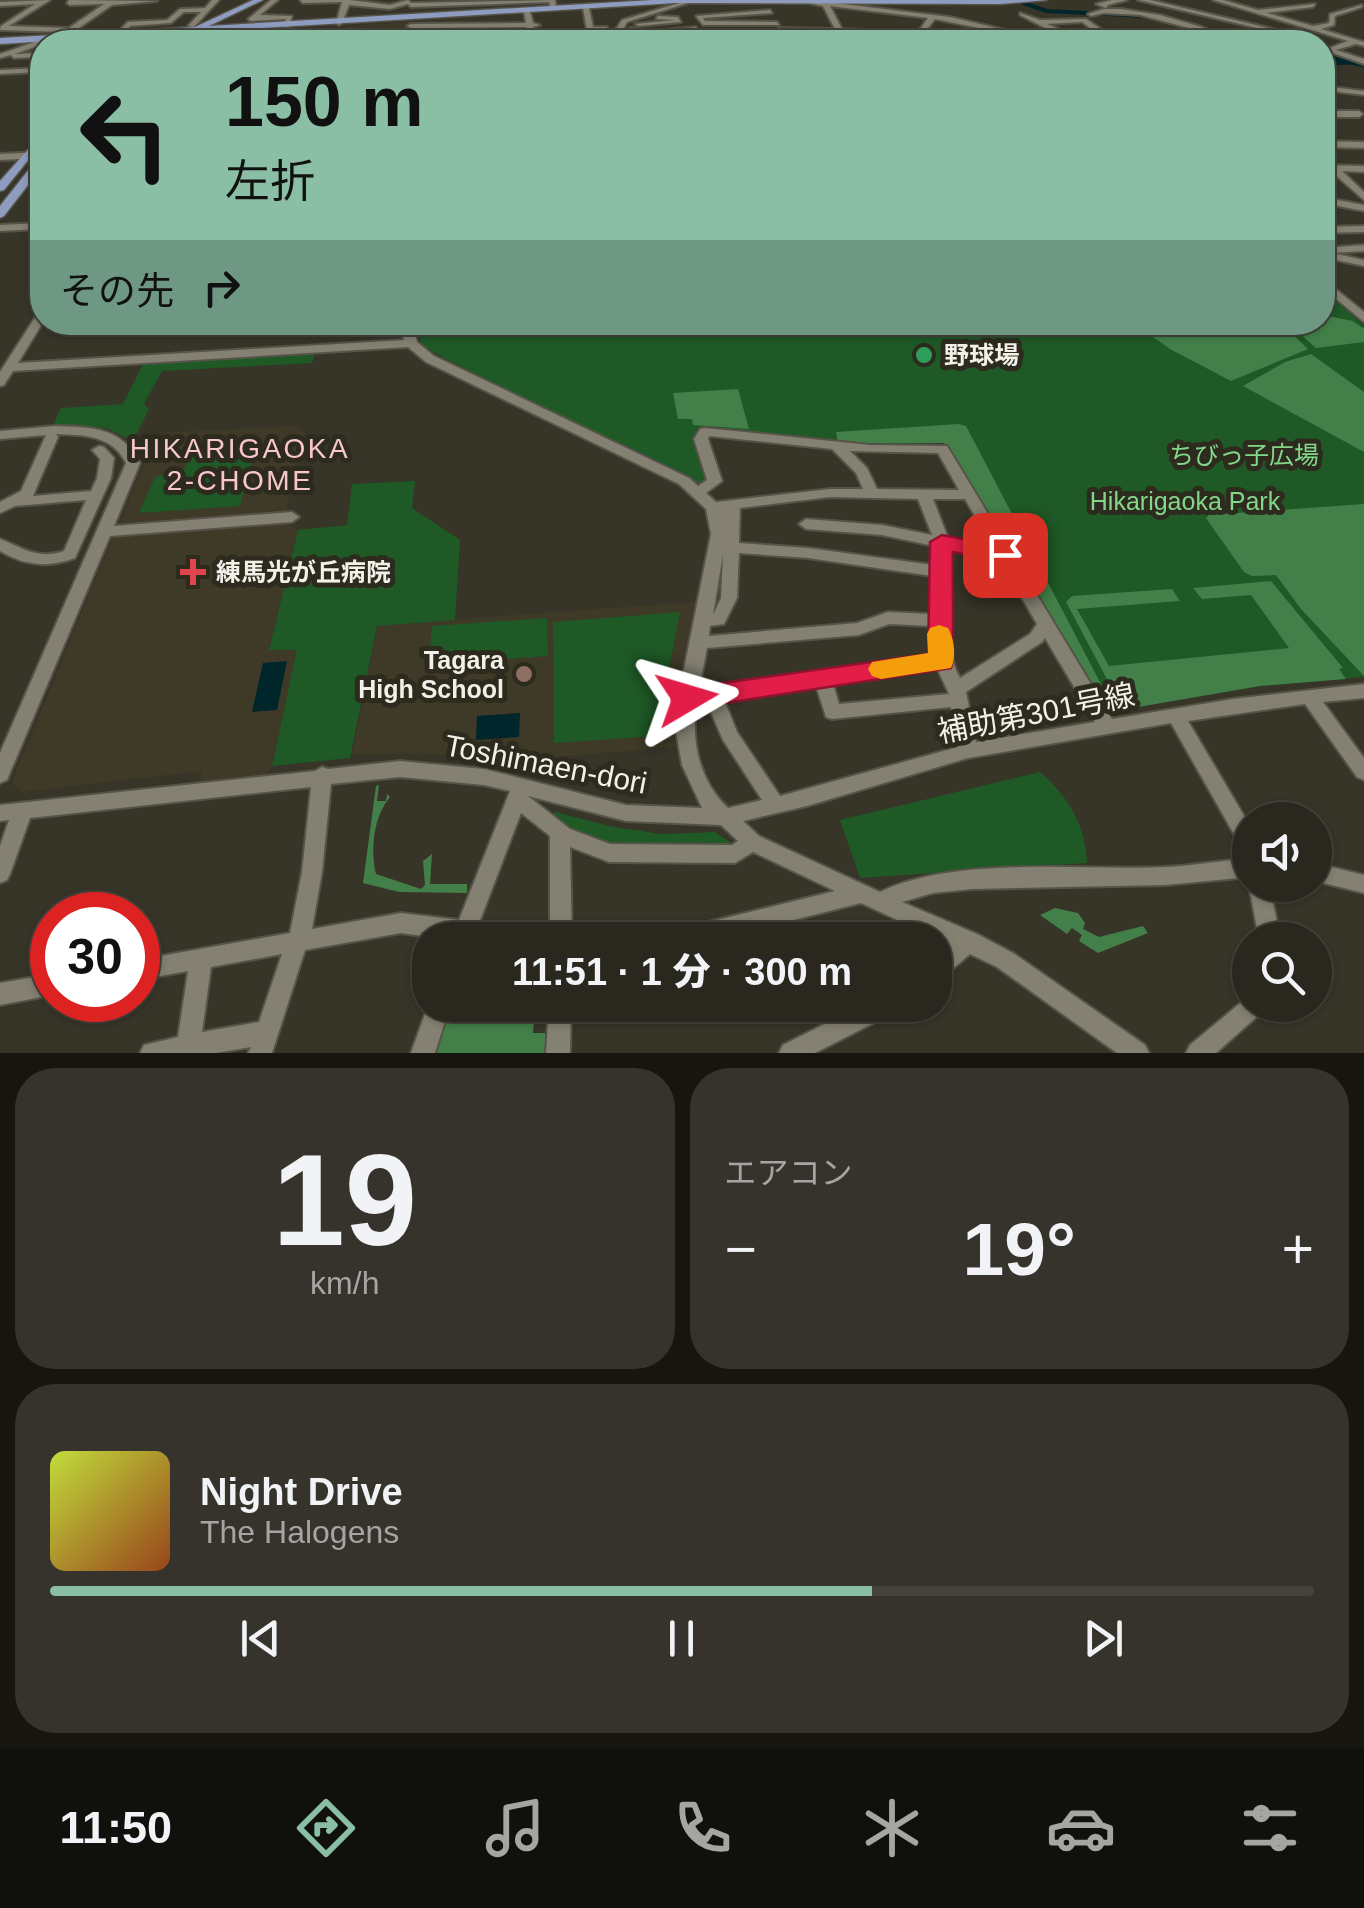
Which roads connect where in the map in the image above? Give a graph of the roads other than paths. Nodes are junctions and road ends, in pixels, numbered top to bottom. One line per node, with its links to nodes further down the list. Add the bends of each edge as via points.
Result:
1 (73, 0): 16 (street)
2 (192, 0): 28 (street, via 187,5)
3 (260, 0): 77 (main road)
4 (274, 0): 47 (street)
5 (782, 0): 21 (main road); 29 (main road)
6 (1010, 0): 14 (main road); 23 (main road)
7 (1043, 0): 14 (main road)
8 (1124, 0): 15 (street, via 1099,4)
9 (1216, 0): 46 (street)
10 (1274, 0): 30 (street)
11 (1334, 0): 27 (street)
12 (45, 1): 26 (street); 68 (street)
13 (154, 1): 16 (street)
14 (1027, 1)
15 (1145, 1): 36 (street)
16 (113, 2): 37 (street)
17 (302, 2): 18 (street)
18 (346, 2): 19 (street); 54 (street)
19 (368, 2): 34 (street)
20 (687, 2): 29 (main road); 29 (street); 45 (main road); 45 (street)
21 (806, 2): 22 (main road); 29 (main road); 33 (street)
22 (839, 2): 23 (main road)
23 (932, 2)
24 (410, 3): 25 (street); 34 (street); 53 (street)
25 (468, 3): 32 (street)
26 (0, 4)
27 (1362, 4): 69 (street)
28 (212, 5): 66 (street, via 182,10 169,22); 76 (street)
29 (766, 5): 67 (street); 67 (street, via 699,16 704,24)
30 (1293, 5): 31 (street); 46 (street)
31 (1313, 5)
32 (525, 6): 35 (main road); 39 (main road); 45 (main road); 53 (main road); 59 (street)
33 (826, 6): 48 (street); 89 (street)
34 (388, 7): 50 (street)
35 (586, 8): 45 (main road); 51 (street)
36 (1182, 9): 42 (street); 42 (street, via 1196,3 1218,9)
37 (102, 10): 38 (street); 56 (street)
38 (136, 10)
39 (508, 14): 53 (main road); 62 (street)
40 (1022, 14): 55 (street)
41 (1091, 14): 97 (street, via 1169,18)
42 (1202, 14): 49 (street)
43 (1232, 14): 46 (street); 46 (street); 49 (street)
44 (612, 15): 45 (street)
45 (632, 16): 45 (street, via 676,18 678,22); 51 (street, via 590,29); 84 (street); 85 (street)
46 (1255, 16): 65 (street); 69 (street)
47 (252, 17): 60 (street, via 290,17); 78 (street)
48 (934, 17): 63 (street); 90 (street)
49 (1219, 17): 98 (street)
50 (380, 20): 53 (main road); 54 (main road)
51 (588, 20): 52 (street)
52 (603, 20)
53 (412, 21): 58 (street); 61 (main road); 80 (street)
54 (338, 22): 60 (main road)
55 (1042, 22): 64 (street, via 1084,20); 94 (street)
56 (81, 24): 66 (street); 72 (street)
57 (565, 24): 59 (street)
58 (436, 25): 62 (street); 81 (street)
59 (530, 25): 62 (street); 83 (street)
60 (287, 26): 78 (main road)
61 (309, 26): 78 (main road); 79 (street)
62 (494, 26): 82 (street)
63 (983, 26): 70 (street); 91 (street)
64 (1091, 26): 95 (street); 96 (street)
65 (1281, 26)
66 (123, 27): 73 (street); 74 (main road); 75 (main road)
67 (778, 27): 87 (street); 88 (street)
68 (0, 28): 71 (street)
69 (1316, 28): 99 (street); 100 (street)
70 (996, 29): 92 (street); 93 (street)
71 (34, 30)
72 (71, 30)
73 (90, 30)
74 (107, 30)
75 (149, 30)
76 (188, 30)
77 (193, 30)
78 (246, 30)
79 (309, 30)
80 (413, 30)
81 (441, 30)
82 (489, 30)
83 (531, 30)
84 (611, 30)
85 (633, 30): 86 (street)
86 (693, 30)
87 (780, 30)
88 (824, 30)
89 (839, 30)
90 (924, 30)
91 (981, 30)
92 (1000, 30)
93 (1026, 30)
94 (1054, 30)
95 (1063, 30)
96 (1097, 30)
97 (1198, 30)
98 (1274, 30)
99 (1310, 30)
100 (1322, 30)
101 (1335, 34): 105 (street)
102 (0, 42): 103 (main road); 104 (main road)
103 (30, 42)
104 (30, 42)
105 (1360, 42): 107 (street)
106 (30, 46): 109 (street, via 0,56)
107 (1335, 48)
108 (1335, 52): 110 (street)
109 (30, 55)
110 (1364, 62)
111 (30, 71): 112 (street)
112 (0, 72)
113 (1335, 90): 114 (street)
114 (1364, 93)
115 (1345, 106): 117 (street)
116 (1335, 115): 117 (street)
117 (1362, 116)
118 (1343, 131): 120 (street)
119 (1335, 144): 120 (street)
120 (1361, 145)
121 (30, 153): 122 (main road)
122 (28, 156): 123 (street); 128 (main road)
123 (0, 157)
124 (1335, 168): 125 (street)
125 (1364, 168)
126 (30, 174): 132 (main road)
127 (1335, 174): 129 (street)
128 (0, 188)
129 (1364, 197)
130 (1335, 202): 131 (street)
131 (1364, 208)
132 (0, 214)
133 (30, 227): 134 (street)
134 (0, 228)
135 (1335, 230): 136 (street)
136 (1364, 230)
137 (1364, 248): 138 (street)
138 (1335, 251)
139 (1335, 256): 140 (street)
140 (1364, 264)
141 (1335, 292): 142 (street)
142 (1364, 318)
143 (30, 334): 146 (street)
144 (409, 335): 145 (street)
145 (411, 343): 146 (street); 152 (street)
146 (10, 366): 147 (street)
147 (0, 382)
148 (0, 437): 149 (street); 164 (street, via 88,432 126,447 132,469)
149 (52, 437): 151 (street, via 104,442); 159 (street, via 27,494)
150 (837, 446): 152 (street, via 705,432 701,439 715,481); 153 (street, via 862,471); 156 (street, via 942,449)
151 (109, 454): 154 (street); 164 (street, via 123,472)
152 (699, 491): 160 (street)
153 (872, 493): 155 (street); 157 (street)
154 (96, 495): 159 (street); 163 (street)
155 (802, 495): 158 (street); 162 (street)
156 (971, 495): 157 (street); 169 (street)
157 (925, 498): 165 (street)
158 (733, 503): 160 (street); 167 (street)
159 (6, 505)
160 (713, 507): 167 (street)
161 (292, 517): 164 (street)
162 (806, 524): 165 (street); 168 (street)
163 (83, 525): 164 (street); 170 (street, via 64,558)
164 (104, 527): 187 (street)
165 (942, 542): 169 (street); 172 (street)
166 (0, 544): 170 (street)
167 (725, 547): 168 (street); 175 (street, via 729,598 718,620 702,621)
168 (808, 553): 172 (street)
169 (1005, 555): 174 (street)
170 (19, 556): 171 (street)
171 (0, 562)
172 (942, 572): 173 (street)
173 (938, 620): 175 (street, via 888,618 860,630); 176 (street)
174 (1047, 624): 179 (street); 184 (street)
175 (698, 642): 182 (street)
176 (942, 661): 177 (street); 179 (street)
177 (823, 681): 179 (street, via 832,712); 180 (street)
178 (1364, 690): 181 (street, 補助第301号線)
179 (958, 694): 185 (street)
180 (713, 695): 182 (street); 190 (street, via 729,736)
181 (1309, 696): 183 (street, 補助第301号線); 186 (street)
182 (687, 698): 194 (street, via 691,765)
183 (1176, 716): 184 (street, 補助第301号線); 193 (street)
184 (1107, 727): 185 (street, 補助第301号線)
185 (968, 751): 190 (street, 補助第301号線)
186 (1364, 772)
187 (0, 775)
188 (322, 775): 189 (street, Toshimaen-dori, via 425,770 484,777); 191 (street, Toshimaen-dori); 206 (street)
189 (519, 793): 194 (street, Toshimaen-dori, via 626,813); 195 (street); 202 (street)
190 (776, 806): 194 (street, 補助第301号線)
191 (23, 809): 192 (street, Toshimaen-dori); 198 (street)
192 (0, 813)
193 (1232, 813)
194 (723, 817): 196 (street)
195 (560, 834): 196 (street, via 609,853 734,854); 203 (street)
196 (752, 842): 201 (street)
197 (1232, 870): 201 (street, via 932,884)
198 (0, 874)
199 (1332, 876): 200 (street)
200 (1364, 884)
201 (873, 897): 204 (street); 207 (street)
202 (469, 922)
203 (561, 922)
204 (770, 922)
205 (412, 924): 206 (street)
206 (298, 940): 209 (street); 217 (street)
207 (968, 940): 208 (street); 223 (street, via 1041,982)
208 (952, 955)
209 (201, 958): 210 (street); 218 (street)
210 (160, 966)
211 (30, 989): 212 (street)
212 (0, 994)
213 (434, 1022): 220 (street)
214 (559, 1022): 221 (street)
215 (851, 1022): 222 (street)
216 (1234, 1022): 224 (street)
217 (264, 1042): 218 (street)
218 (188, 1046): 219 (street)
219 (152, 1053)
220 (423, 1053)
221 (558, 1053)
222 (790, 1053)
223 (1137, 1053)
224 (1198, 1053)

